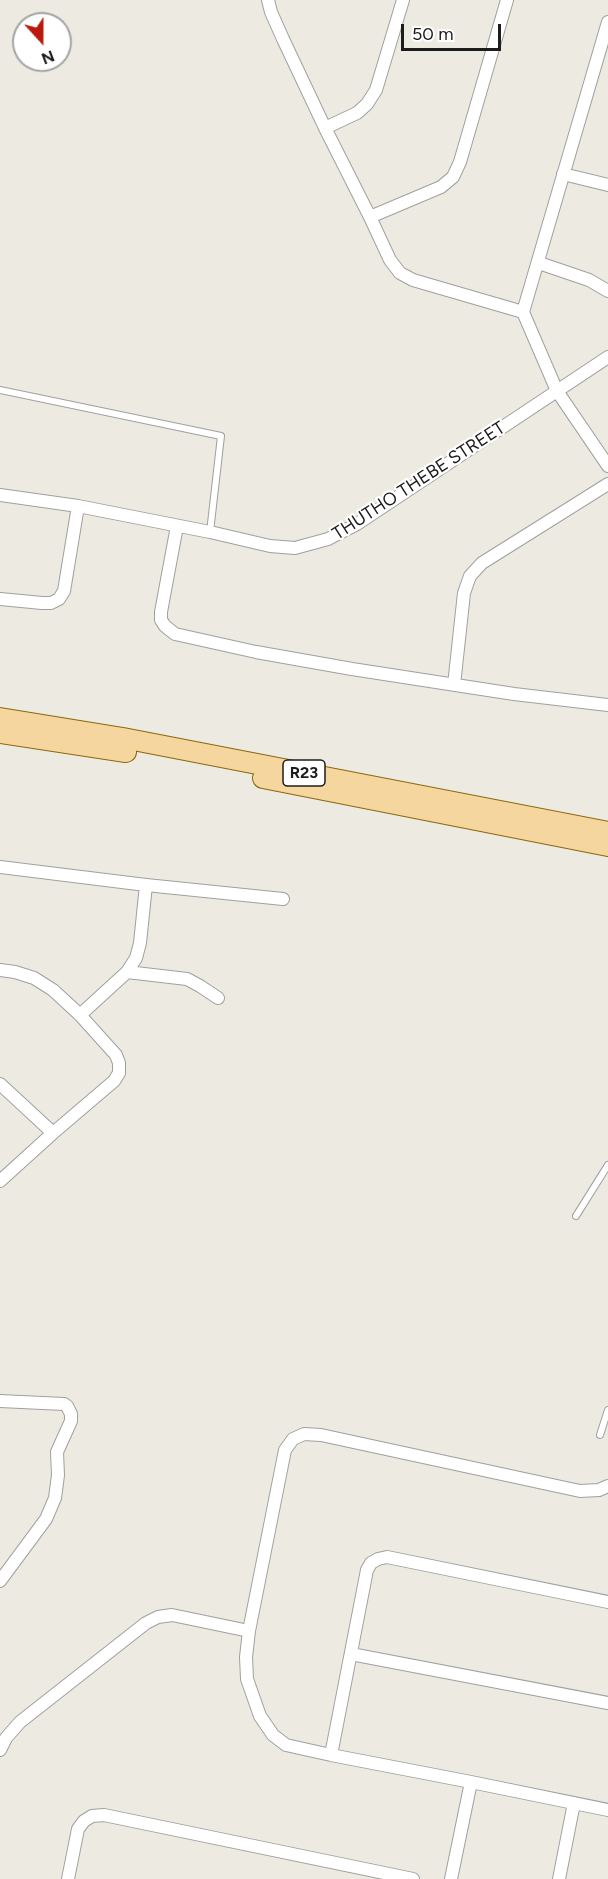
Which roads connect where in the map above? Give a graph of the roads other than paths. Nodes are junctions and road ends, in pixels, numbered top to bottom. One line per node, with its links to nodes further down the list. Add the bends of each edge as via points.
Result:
1 (268, 0): 5 (street)
2 (403, 0): 5 (street, via 376,90 357,113)
3 (507, 0): 8 (street, via 453,177 441,187)
4 (608, 22): 6 (street)
5 (325, 128): 8 (street)
6 (563, 174): 7 (street); 9 (street)
7 (608, 185)
8 (370, 217): 11 (street, via 400,273)
9 (539, 263): 10 (street, via 589,280); 11 (street)
10 (608, 291)
11 (523, 312): 14 (street)
12 (608, 357): 14 (street, THUTHO THEBE STREET)
13 (0, 390): 20 (lane, via 221,436)
14 (557, 391): 15 (street); 20 (street, THUTHO THEBE STREET, via 357,524 328,539 295,548)
15 (608, 465)
16 (608, 484): 22 (street, via 482,563 470,576 464,593)
17 (0, 495): 18 (street, THUTHO THEBE STREET)
18 (78, 506): 19 (street, THUTHO THEBE STREET); 21 (street, via 64,591 59,599 51,603)
19 (177, 526): 20 (street, THUTHO THEBE STREET); 22 (street, via 161,612 165,626 175,634 256,652)
20 (210, 532)
21 (0, 599)
22 (454, 685): 23 (street)
23 (608, 705)
24 (0, 718): 26 (main road, R23, via 135,740)
25 (0, 734): 27 (main road, R23, via 150,755)
26 (608, 832)
27 (608, 846)
28 (0, 867): 29 (street)
29 (146, 885): 30 (street); 32 (street, via 140,943)
30 (283, 899)
31 (0, 970): 34 (street, via 34,978)
32 (127, 972): 33 (street, via 187,979); 34 (street)
33 (218, 998)
34 (80, 1015): 36 (street, via 116,1055 119,1073)
35 (0, 1083): 36 (street)
36 (53, 1133): 38 (street)
37 (608, 1165): 39 (lane)
38 (0, 1181)
39 (576, 1216)
40 (0, 1401): 44 (street, via 64,1404 71,1414 57,1452 55,1498 46,1519)
41 (608, 1410): 42 (lane)
42 (600, 1435)
43 (608, 1486): 46 (street, via 580,1491 304,1434 293,1439 285,1450)
44 (0, 1581)
45 (608, 1602): 47 (street, via 387,1557 371,1563 367,1570)
46 (249, 1630): 49 (street, via 172,1615 158,1617 20,1722); 50 (street, via 247,1679 260,1716 273,1735 286,1745)
47 (351, 1654): 48 (street); 50 (street)
48 (608, 1703)
49 (0, 1750)
50 (331, 1755): 51 (street)
51 (471, 1782): 52 (street); 56 (street)
52 (573, 1803): 53 (street); 57 (street)
53 (608, 1810)
54 (68, 1879): 55 (street, via 78,1829 92,1816 104,1815)
55 (413, 1879)
56 (451, 1879)
57 (559, 1879)

